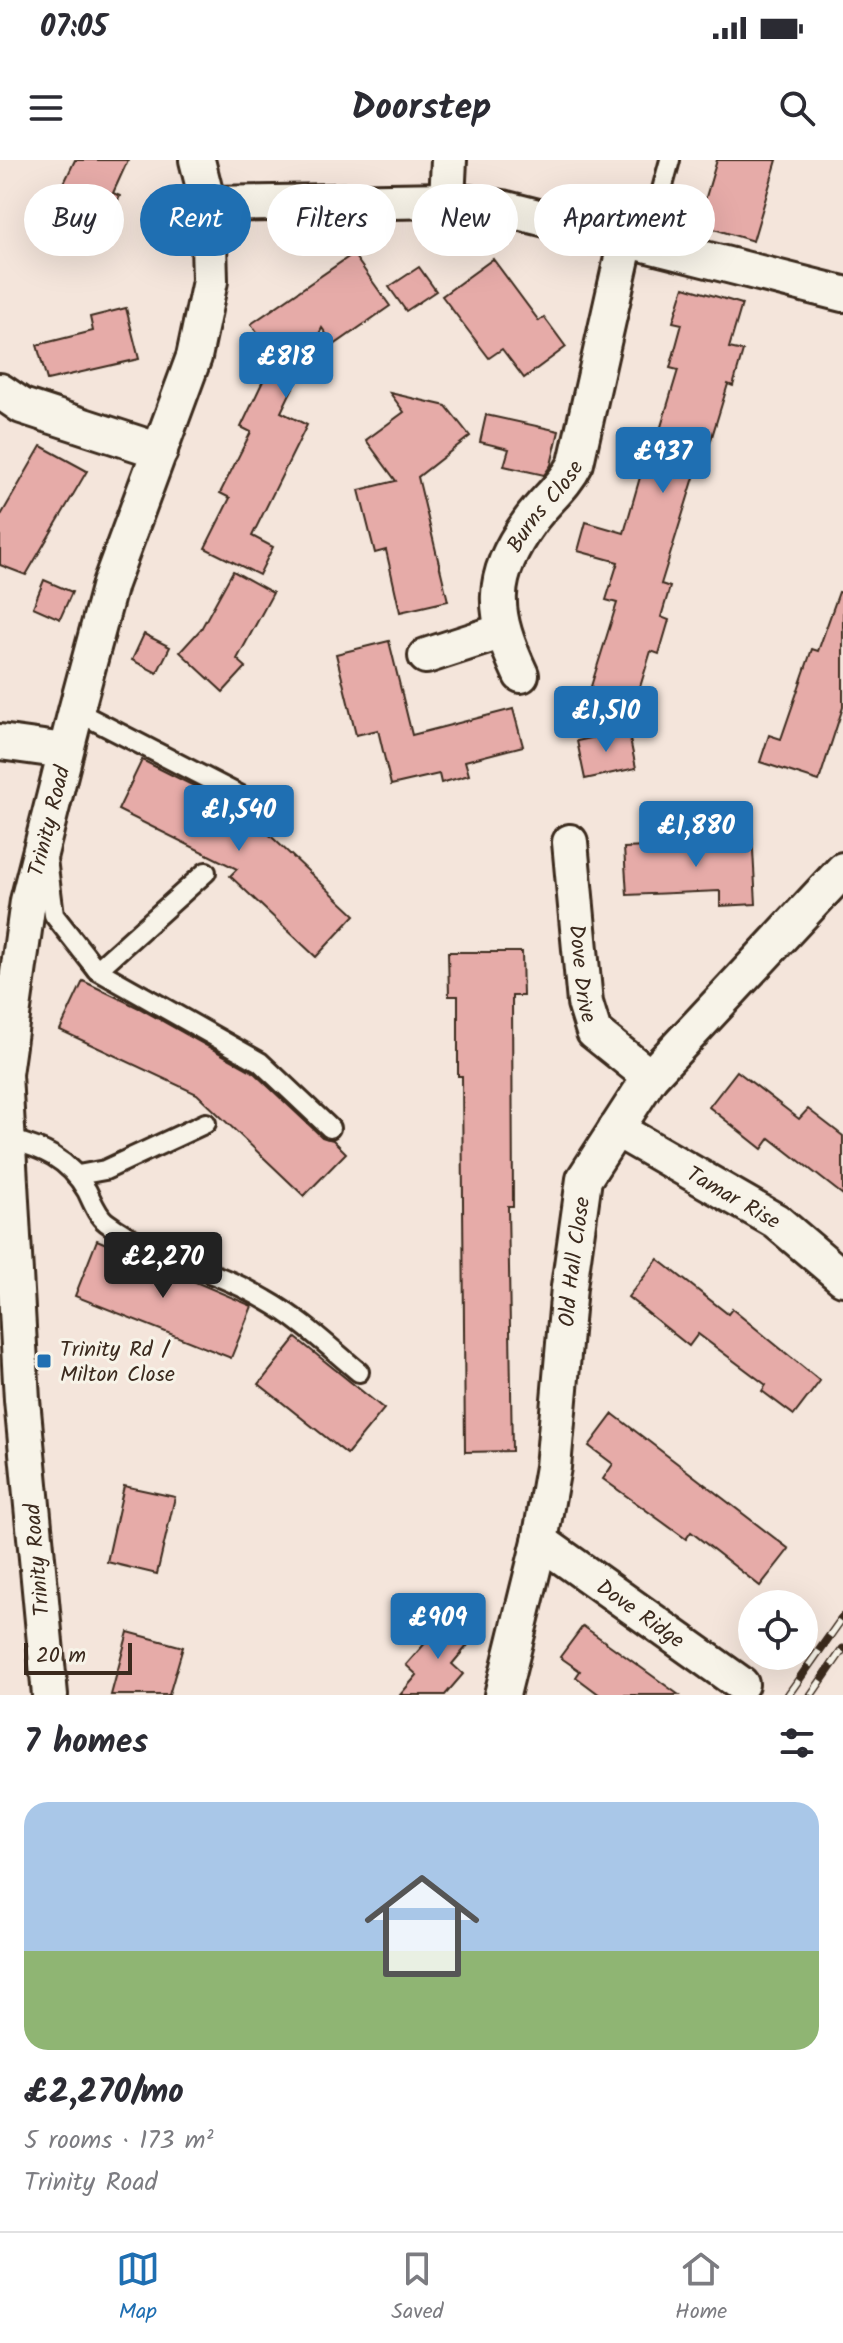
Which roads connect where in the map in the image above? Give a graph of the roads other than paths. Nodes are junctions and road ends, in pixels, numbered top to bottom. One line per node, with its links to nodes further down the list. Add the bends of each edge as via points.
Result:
1 (197, 160): 4 (street, Trinity Road)
2 (449, 160): 5 (street)
3 (670, 160): 6 (lane)
4 (203, 184)
5 (448, 184)
6 (660, 184)
7 (412, 201): 8 (street)
8 (251, 203)
9 (209, 256): 14 (street, Trinity Road, via 210,281 194,357)
10 (632, 256): 15 (street, Burns Close, via 576,463 530,520 507,559 498,590)
11 (692, 256): 12 (street)
12 (843, 294)
13 (0, 391): 14 (street, via 22,406)
14 (160, 451): 18 (street, Trinity Road, via 110,584)
15 (500, 632): 16 (street); 17 (street, Burns Close)
16 (426, 656)
17 (521, 675)
18 (76, 711): 20 (street, Trinity Road); 21 (lane)
19 (0, 742): 20 (street)
20 (65, 751): 22 (street, Trinity Road)
21 (249, 800)
22 (44, 836): 26 (lane, via 54,915); 27 (street, Trinity Road, via 28,901)
23 (570, 842): 28 (street, Dove Drive, via 585,1003 594,1032)
24 (843, 870): 28 (street, Old Hall Close)
25 (206, 872): 26 (lane)
26 (97, 970): 30 (lane, via 260,1062)
27 (2, 1073): 32 (street, Trinity Road)
28 (650, 1077): 31 (street, Old Hall Close)
29 (206, 1123): 33 (lane, via 105,1170)
30 (330, 1128)
31 (616, 1129): 34 (street, Tamar Rise, via 776,1221); 37 (street, Old Hall Close, via 584,1179)
32 (8, 1139): 33 (lane, via 42,1148); 36 (street, Trinity Road)
33 (78, 1175): 35 (lane, via 103,1219 158,1254 264,1298)
34 (843, 1278)
35 (359, 1372)
36 (11, 1399): 39 (street, Trinity Road)
37 (540, 1541): 38 (street, Dove Ridge); 40 (street, Old Hall Close)
38 (741, 1684)
39 (50, 1695)
40 (502, 1695)

